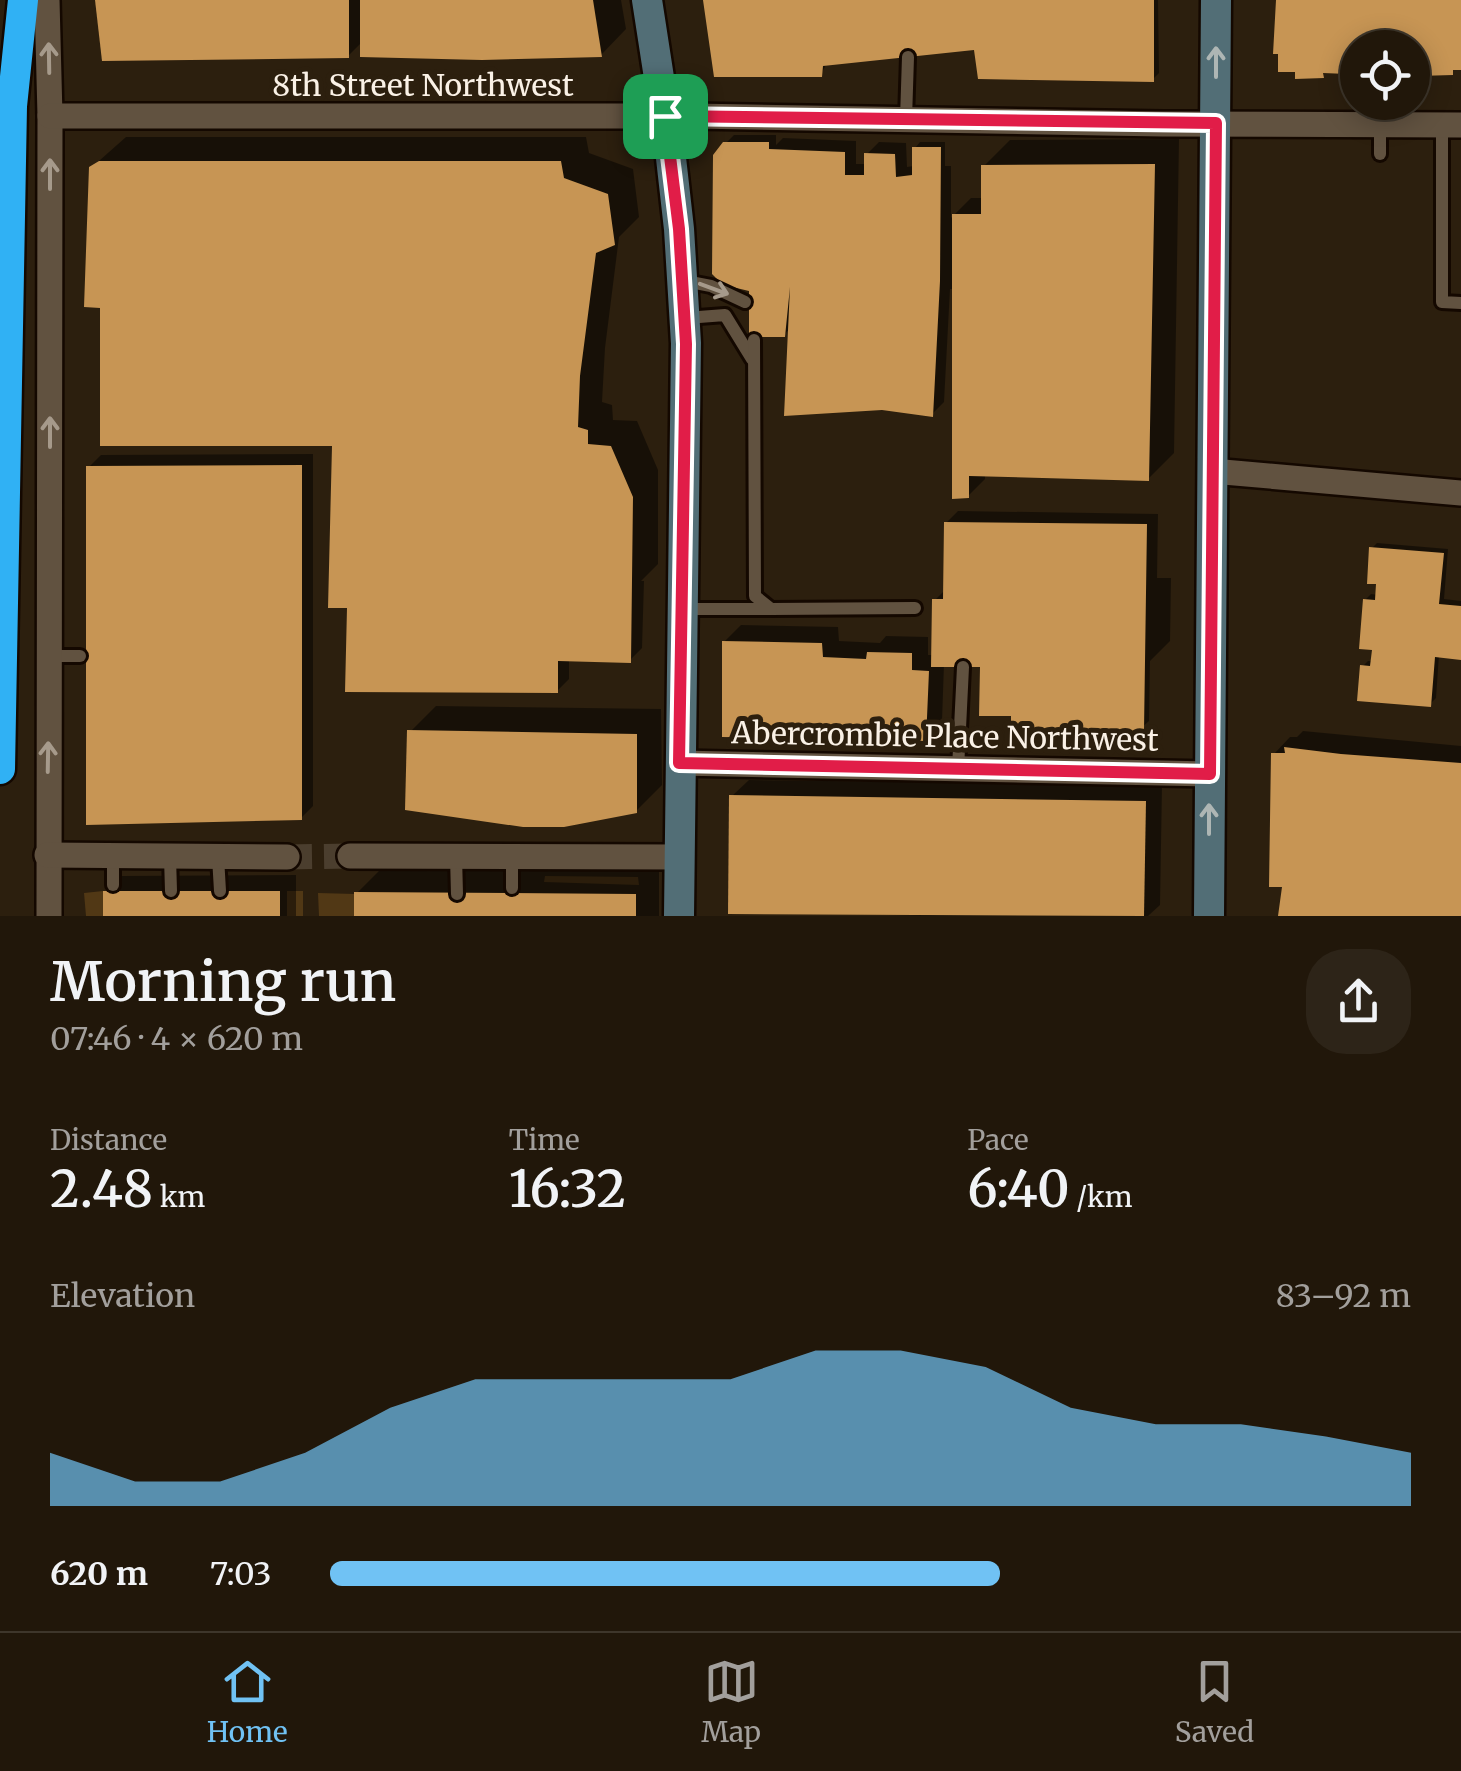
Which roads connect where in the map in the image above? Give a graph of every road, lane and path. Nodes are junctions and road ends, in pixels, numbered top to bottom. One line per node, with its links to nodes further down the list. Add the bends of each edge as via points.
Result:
1 (23, 0): 28 (highway, via 12,106)
2 (47, 0): 6 (street, one-way to 2)
3 (648, 0): 7 (main road)
4 (1216, 0): 9 (main road, one-way to 4)
5 (908, 57): 8 (lane)
6 (50, 116): 7 (street, 8th Street Northwest); 24 (street, one-way to 6)
7 (665, 116): 8 (street, 8th Street Northwest); 13 (main road)
8 (906, 119): 9 (street, 8th Street Northwest)
9 (1216, 123): 11 (street, 8th Street Northwest); 19 (main road)
10 (1451, 124): 11 (street, 8th Street Northwest); 15 (lane, via 1442,302)
11 (1380, 125): 12 (lane)
12 (1380, 154)
13 (682, 281): 14 (lane, one-way to 14); 16 (main road)
14 (745, 302)
15 (1461, 302)
16 (684, 318): 18 (lane, via 725,315); 22 (main road)
17 (754, 340): 18 (lane)
18 (754, 361): 23 (lane, via 755,596)
19 (1212, 471): 20 (street); 30 (main road)
20 (1461, 493)
21 (915, 608): 23 (lane)
22 (682, 609): 23 (lane); 27 (main road)
23 (771, 609)
24 (50, 656): 25 (lane); 31 (street, one-way to 24)
25 (80, 656)
26 (963, 667): 29 (lane)
27 (679, 763): 29 (street, Abercrombie Place Northwest); 39 (main road)
28 (0, 769)
29 (958, 769): 30 (street, Abercrombie Place Northwest)
30 (1210, 774): 47 (main road, one-way to 30)
31 (47, 855): 32 (street); 45 (street)
32 (113, 856): 33 (street); 40 (lane)
33 (170, 856): 38 (street); 43 (lane)
34 (287, 856): 38 (street)
35 (350, 856): 36 (street)
36 (456, 856): 37 (street); 44 (lane)
37 (512, 856): 39 (street); 41 (lane)
38 (218, 857): 42 (lane)
39 (679, 857): 46 (main road)
40 (112, 885)
41 (512, 888)
42 (220, 891)
43 (171, 892)
44 (458, 894)
45 (49, 916)
46 (679, 916)
47 (1209, 916)

